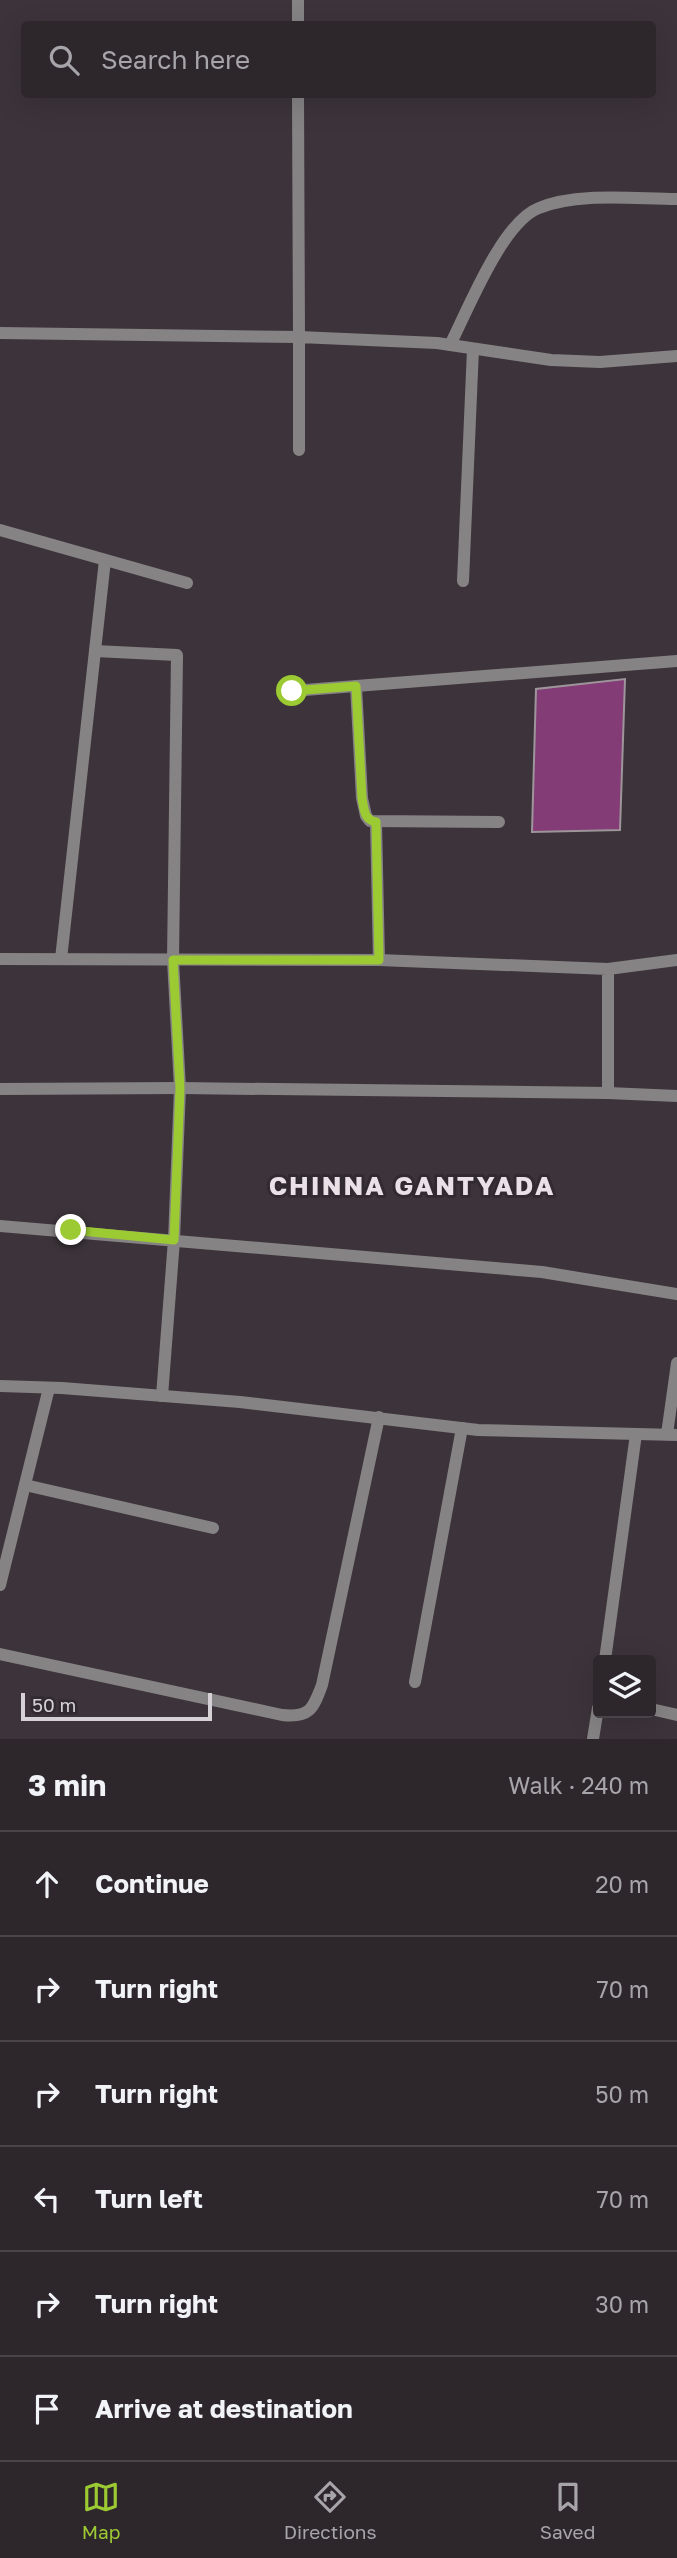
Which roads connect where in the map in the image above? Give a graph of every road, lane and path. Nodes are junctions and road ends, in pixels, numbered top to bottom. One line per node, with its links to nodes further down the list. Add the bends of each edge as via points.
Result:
1 (298, 0): 2 (street)
2 (298, 21)
3 (298, 98): 6 (street)
4 (677, 199): 7 (street, via 580,199 536,209 506,237)
5 (0, 333): 6 (street)
6 (299, 337): 7 (street); 10 (street)
7 (450, 345): 8 (street)
8 (473, 349): 9 (street, via 600,362); 13 (street)
9 (677, 356)
10 (299, 450)
11 (0, 530): 12 (street)
12 (105, 560): 14 (street); 15 (street)
13 (463, 581)
14 (187, 583)
15 (95, 651): 22 (street); 23 (street, via 177,655)
16 (677, 661): 17 (street)
17 (356, 686): 18 (street); 20 (street, via 362,798 366,816)
18 (292, 691)
19 (499, 821): 20 (street)
20 (376, 822): 24 (street)
21 (0, 959): 22 (street)
22 (61, 959): 23 (street)
23 (173, 960): 24 (street); 27 (street)
24 (379, 960): 26 (street)
25 (677, 960): 26 (street)
26 (608, 968): 29 (street)
27 (180, 1088): 28 (street); 29 (street); 32 (street)
28 (0, 1089)
29 (608, 1093): 30 (street)
30 (677, 1096)
31 (0, 1226): 32 (street)
32 (174, 1240): 33 (street, via 542,1272); 37 (street)
33 (677, 1294)
34 (677, 1363): 41 (street)
35 (0, 1386): 36 (street)
36 (49, 1388): 37 (street); 42 (street)
37 (162, 1396): 38 (street)
38 (379, 1417): 39 (street); 45 (street, via 322,1685 307,1713 282,1716)
39 (462, 1428): 40 (street); 47 (street)
40 (636, 1434): 41 (street); 46 (street)
41 (672, 1434)
42 (25, 1485): 43 (street); 44 (street)
43 (213, 1528)
44 (0, 1585)
45 (0, 1654)
46 (606, 1655)
47 (415, 1682)
48 (656, 1710): 49 (street)
49 (677, 1715)
50 (596, 1718): 51 (street)
51 (593, 1739)

